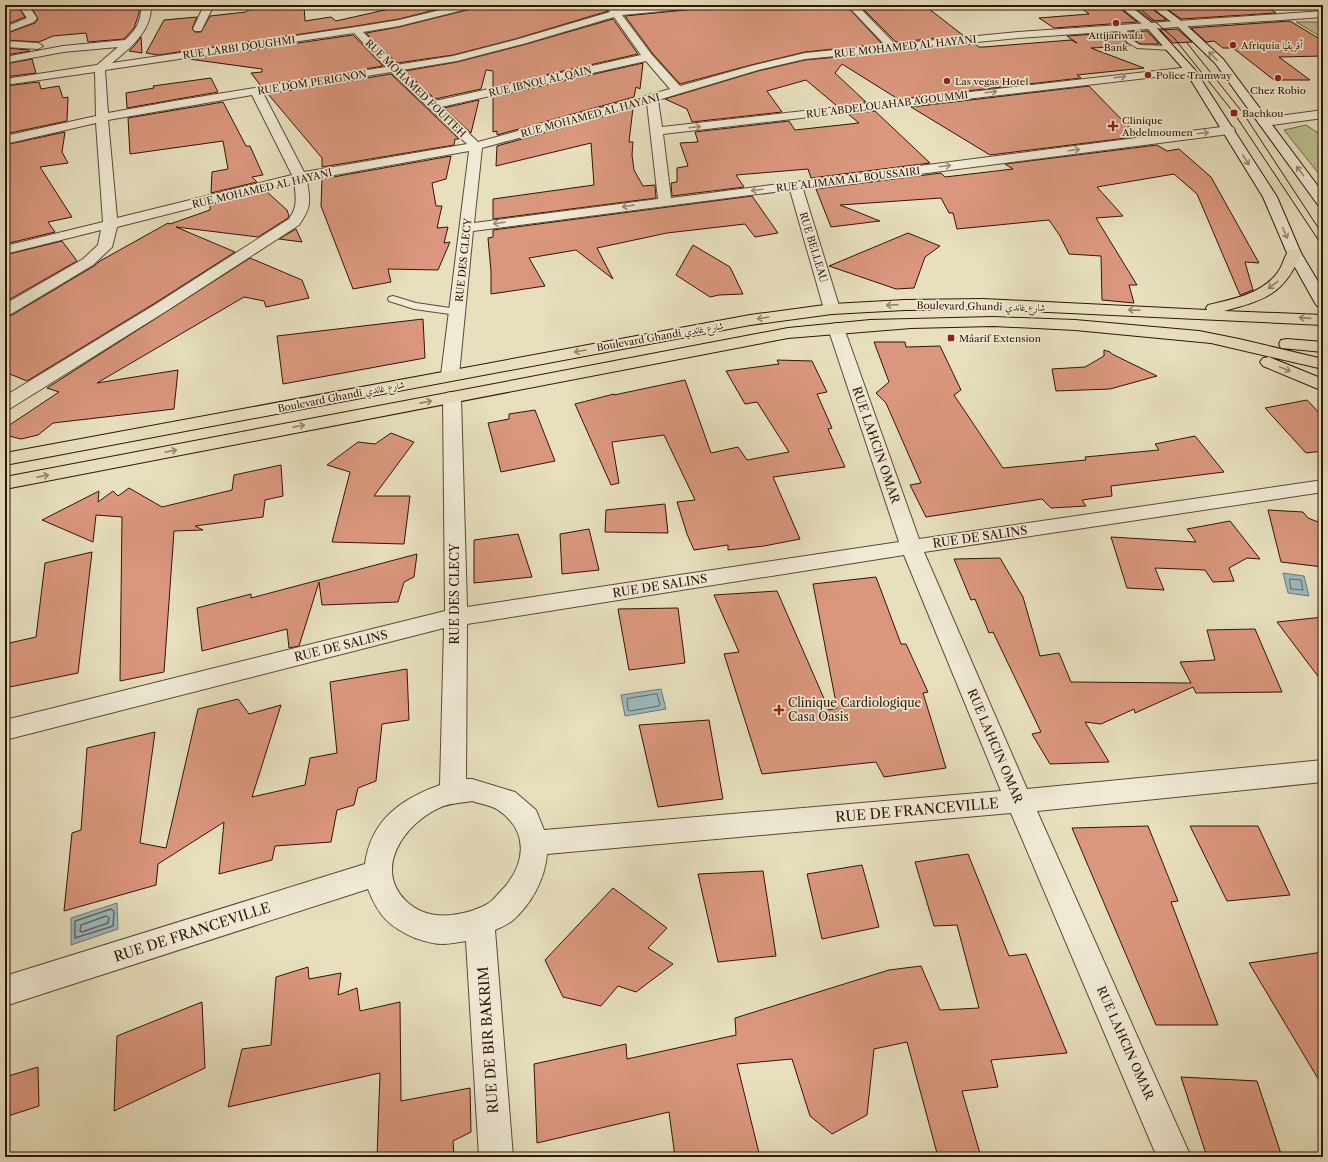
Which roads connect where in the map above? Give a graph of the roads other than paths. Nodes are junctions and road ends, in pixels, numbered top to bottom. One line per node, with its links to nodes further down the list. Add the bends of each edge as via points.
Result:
1 (23, 5): 16 (street)
2 (146, 5): 23 (street, via 144,21)
3 (209, 5): 20 (street)
4 (322, 5): 5 (street)
5 (355, 5)
6 (472, 5): 22 (street, RUE LARBI DOUGHMI, via 399,23)
7 (695, 5): 13 (street, RUE DOM PERIGNON)
8 (852, 5): 25 (street)
9 (1080, 5): 12 (lane)
10 (1123, 5): 18 (street)
11 (1154, 5): 17 (street)
12 (1060, 6)
13 (613, 9): 28 (street); 31 (street, RUE DOM PERIGNON, via 473,54)
14 (1323, 14): 17 (street, RUE MOHAMED AL HAYANI)
15 (12, 16): 16 (street)
16 (32, 18): 21 (street, via 27,23)
17 (1181, 25): 18 (street, RUE MOHAMED AL HAYANI); 41 (street, one-way to 17, via 1219,61)
18 (1150, 26): 19 (street, RUE MOHAMED AL HAYANI); 26 (street)
19 (1123, 28): 25 (street, RUE MOHAMED AL HAYANI, via 1018,34); 26 (lane, via 1128,41 1139,47)
20 (198, 29)
21 (5, 30)
22 (356, 30): 30 (street, RUE LARBI DOUGHMI); 31 (street, RUE MOHAMED FOUITEH)
23 (128, 42): 27 (street); 30 (street)
24 (5, 44): 27 (street)
25 (892, 47): 34 (street, RUE MOHAMED AL HAYANI, via 805,56)
26 (1171, 48): 32 (street)
27 (63, 49): 29 (street)
28 (648, 57): 34 (street); 37 (street, RUE IBNOU AL QAIN)
29 (5, 60)
30 (100, 68): 33 (street, RUE LARBI DOUGHMI); 40 (street)
31 (394, 70): 35 (street, RUE DOM PERIGNON); 37 (street, RUE MOHAMED FOUITEH)
32 (1190, 70): 43 (street); 44 (street, RUE ABDELOUAHAB AGOUMMI, one-way to 32)
33 (5, 82)
34 (677, 90): 36 (street, RUE MOHAMED AL HAYANI)
35 (256, 91): 40 (street, RUE DOM PERIGNON); 47 (street)
36 (652, 98): 44 (street); 46 (street, RUE MOHAMED AL HAYANI)
37 (432, 105): 46 (street, RUE MOHAMED FOUITEH)
38 (1323, 114): 39 (street)
39 (1309, 116): 41 (street); 42 (street)
40 (102, 118): 45 (street, RUE DOM PERIGNON); 51 (street)
41 (1264, 122): 50 (street, one-way to 41)
42 (1323, 126)
43 (1229, 130): 48 (street, RUE ALIMAM AL BOUSSAIRI, one-way to 43); 54 (street, one-way to 54, via 1270,197)
44 (656, 131): 49 (street)
45 (5, 140)
46 (476, 146): 47 (street, RUE MOHAMED AL HAYANI); 52 (street, RUE DES CLECY)
47 (300, 177): 51 (street, RUE MOHAMED AL HAYANI); 68 (street, via 303,202 301,212 294,222)
48 (795, 186): 49 (street, RUE ALIMAM AL BOUSSAIRI, one-way to 49); 60 (street, RUE BELLEAU)
49 (665, 202): 52 (street, RUE ALIMAM AL BOUSSAIRI, one-way to 52)
50 (1323, 202)
51 (110, 224): 53 (street, RUE MOHAMED AL HAYANI); 57 (street, via 105,247 88,262)
52 (467, 228): 58 (street, RUE DES CLECY)
53 (5, 250)
54 (1294, 253): 56 (street); 59 (main road, one-way to 59, via 1286,273 1266,290 1232,304)
55 (393, 299): 58 (lane, via 414,306)
56 (1323, 303)
57 (5, 311)
58 (458, 312): 65 (street, RUE DES CLECY)
59 (1173, 312): 60 (main road, Boulevard Ghandi شارع غاندي, one-way to 60, via 983,304 905,305); 61 (main road, Boulevard Ghandi شارع غاندي, one-way to 59)
60 (834, 318): 62 (main road, Boulevard Ghandi شارع غاندي, via 906,322 1013,321); 65 (main road, Boulevard Ghandi شارع غاندي, one-way to 65, via 750,320); 67 (main road, Boulevard Ghandi شارع غاندي, via 788,333); 72 (street, RUE LAHCIN OMAR)
61 (1323, 320)
62 (1210, 338): 63 (main road, Boulevard Ghandi شارع غاندي); 64 (main road, Boulevard Ghandi شارع غاندي); 66 (main road, one-way to 66)
63 (1323, 347)
64 (1323, 364)
65 (450, 375): 69 (main road, Boulevard Ghandi شارع غاندي)
66 (1323, 386)
67 (452, 397): 70 (main road, Boulevard Ghandi شارع غاندي, one-way to 67); 73 (street, RUE DES CLECY)
68 (5, 404)
69 (5, 459)
70 (5, 483)
71 (1323, 486): 72 (street, RUE DE SALINS)
72 (911, 547): 73 (street, RUE DE SALINS); 77 (street, RUE LAHCIN OMAR)
73 (456, 617): 74 (street, RUE DE SALINS); 76 (street, RUE DES CLECY)
74 (5, 730)
75 (1323, 771): 77 (street, RUE DE FRANCEVILLE)
76 (453, 791): 78 (street, via 482,791 507,801 526,819); 79 (street, via 424,802 400,820 383,845)
77 (1019, 801): 78 (street, RUE DE FRANCEVILLE); 83 (street, RUE LAHCIN OMAR)
78 (535, 843): 80 (street, via 535,860 530,877 520,892 506,907)
79 (378, 873): 80 (street, via 387,900 407,920 426,927 448,930); 81 (street, RUE DE FRANCEVILLE)
80 (480, 923): 82 (street, RUE DE BIR BAKRIM)
81 (5, 991)
82 (496, 1157)
83 (1174, 1157)

